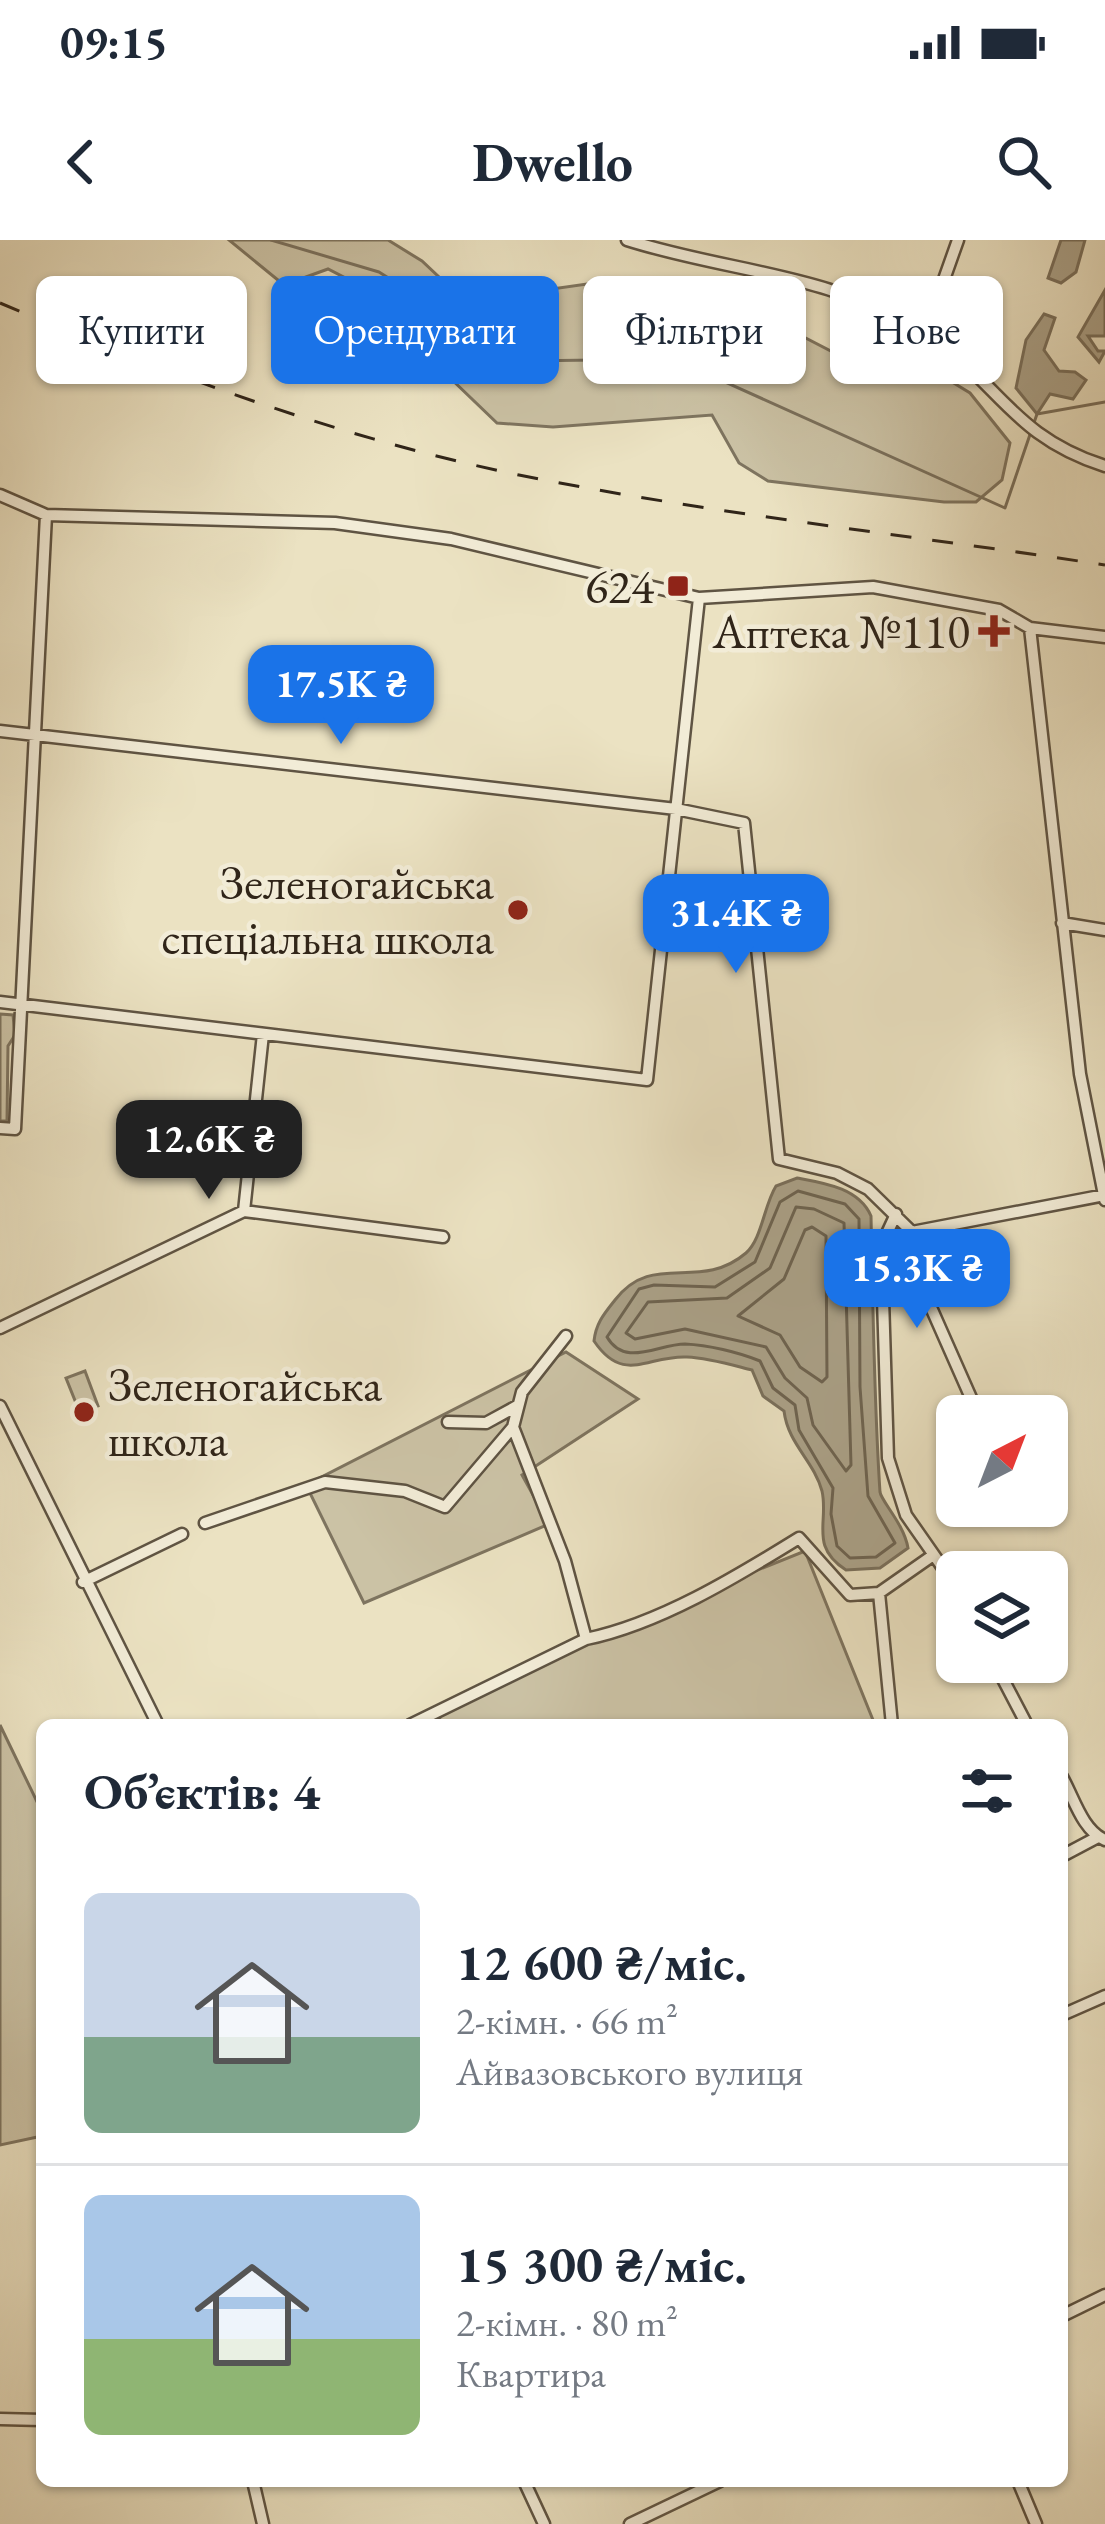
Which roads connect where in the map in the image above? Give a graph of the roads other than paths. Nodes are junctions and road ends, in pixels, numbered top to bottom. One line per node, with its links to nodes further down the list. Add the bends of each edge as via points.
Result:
1 (627, 240): 4 (street)
2 (956, 241): 3 (street)
3 (944, 276)
4 (830, 286)
5 (980, 384): 6 (street, via 1031,432)
6 (1105, 466)
7 (0, 495): 8 (street)
8 (46, 515): 9 (street, via 335,524 451,539); 13 (street)
9 (699, 598): 10 (street, via 873,587 999,610); 14 (street)
10 (1030, 628): 11 (street); 15 (street)
11 (1105, 638)
12 (0, 731): 13 (street)
13 (35, 735): 14 (street); 18 (street)
14 (676, 809): 19 (street, via 647,1080); 23 (street, via 743,823 779,1159 837,1173)
15 (1062, 923): 16 (street); 21 (street, via 1079,1074)
16 (1105, 930)
17 (0, 1002): 18 (street)
18 (20, 1004): 19 (street); 20 (street, via 14,1129)
19 (262, 1034): 22 (street)
20 (0, 1128)
21 (1104, 1197): 24 (street)
22 (244, 1211): 25 (street); 26 (street)
23 (896, 1214): 24 (street); 35 (street, via 882,1267 888,1457 906,1515)
24 (912, 1232): 28 (street, via 918,1278)
25 (443, 1237)
26 (0, 1328)
27 (566, 1336): 30 (street)
28 (970, 1395)
29 (0, 1406): 37 (street)
30 (517, 1406): 31 (street, via 486,1423); 32 (street)
31 (448, 1422)
32 (513, 1427): 33 (street, via 445,1507 405,1491 325,1481); 39 (street)
33 (205, 1523)
34 (182, 1534): 37 (street)
35 (932, 1556): 36 (street); 38 (street)
36 (936, 1561)
37 (83, 1582): 42 (street)
38 (879, 1593): 39 (street, via 850,1595 799,1538 613,1634); 45 (street)
39 (586, 1639): 41 (street)
40 (1005, 1683): 46 (street)
41 (436, 1712): 43 (street); 44 (street)
42 (155, 1719)
43 (422, 1719)
44 (440, 1719)
45 (891, 1719)
46 (1024, 1719)
47 (1068, 1787): 48 (street)
48 (1101, 1839): 49 (street)
49 (1068, 1853)
50 (1105, 1996): 51 (street)
51 (1068, 2012)
52 (1105, 2295): 53 (street)
53 (1068, 2313)
54 (0, 2419): 55 (street)
55 (36, 2420)
56 (254, 2487): 60 (street)
57 (527, 2487): 61 (street)
58 (708, 2487): 62 (street)
59 (1021, 2487): 63 (street)
60 (263, 2524)
61 (544, 2524)
62 (631, 2524)
63 (1036, 2524)

